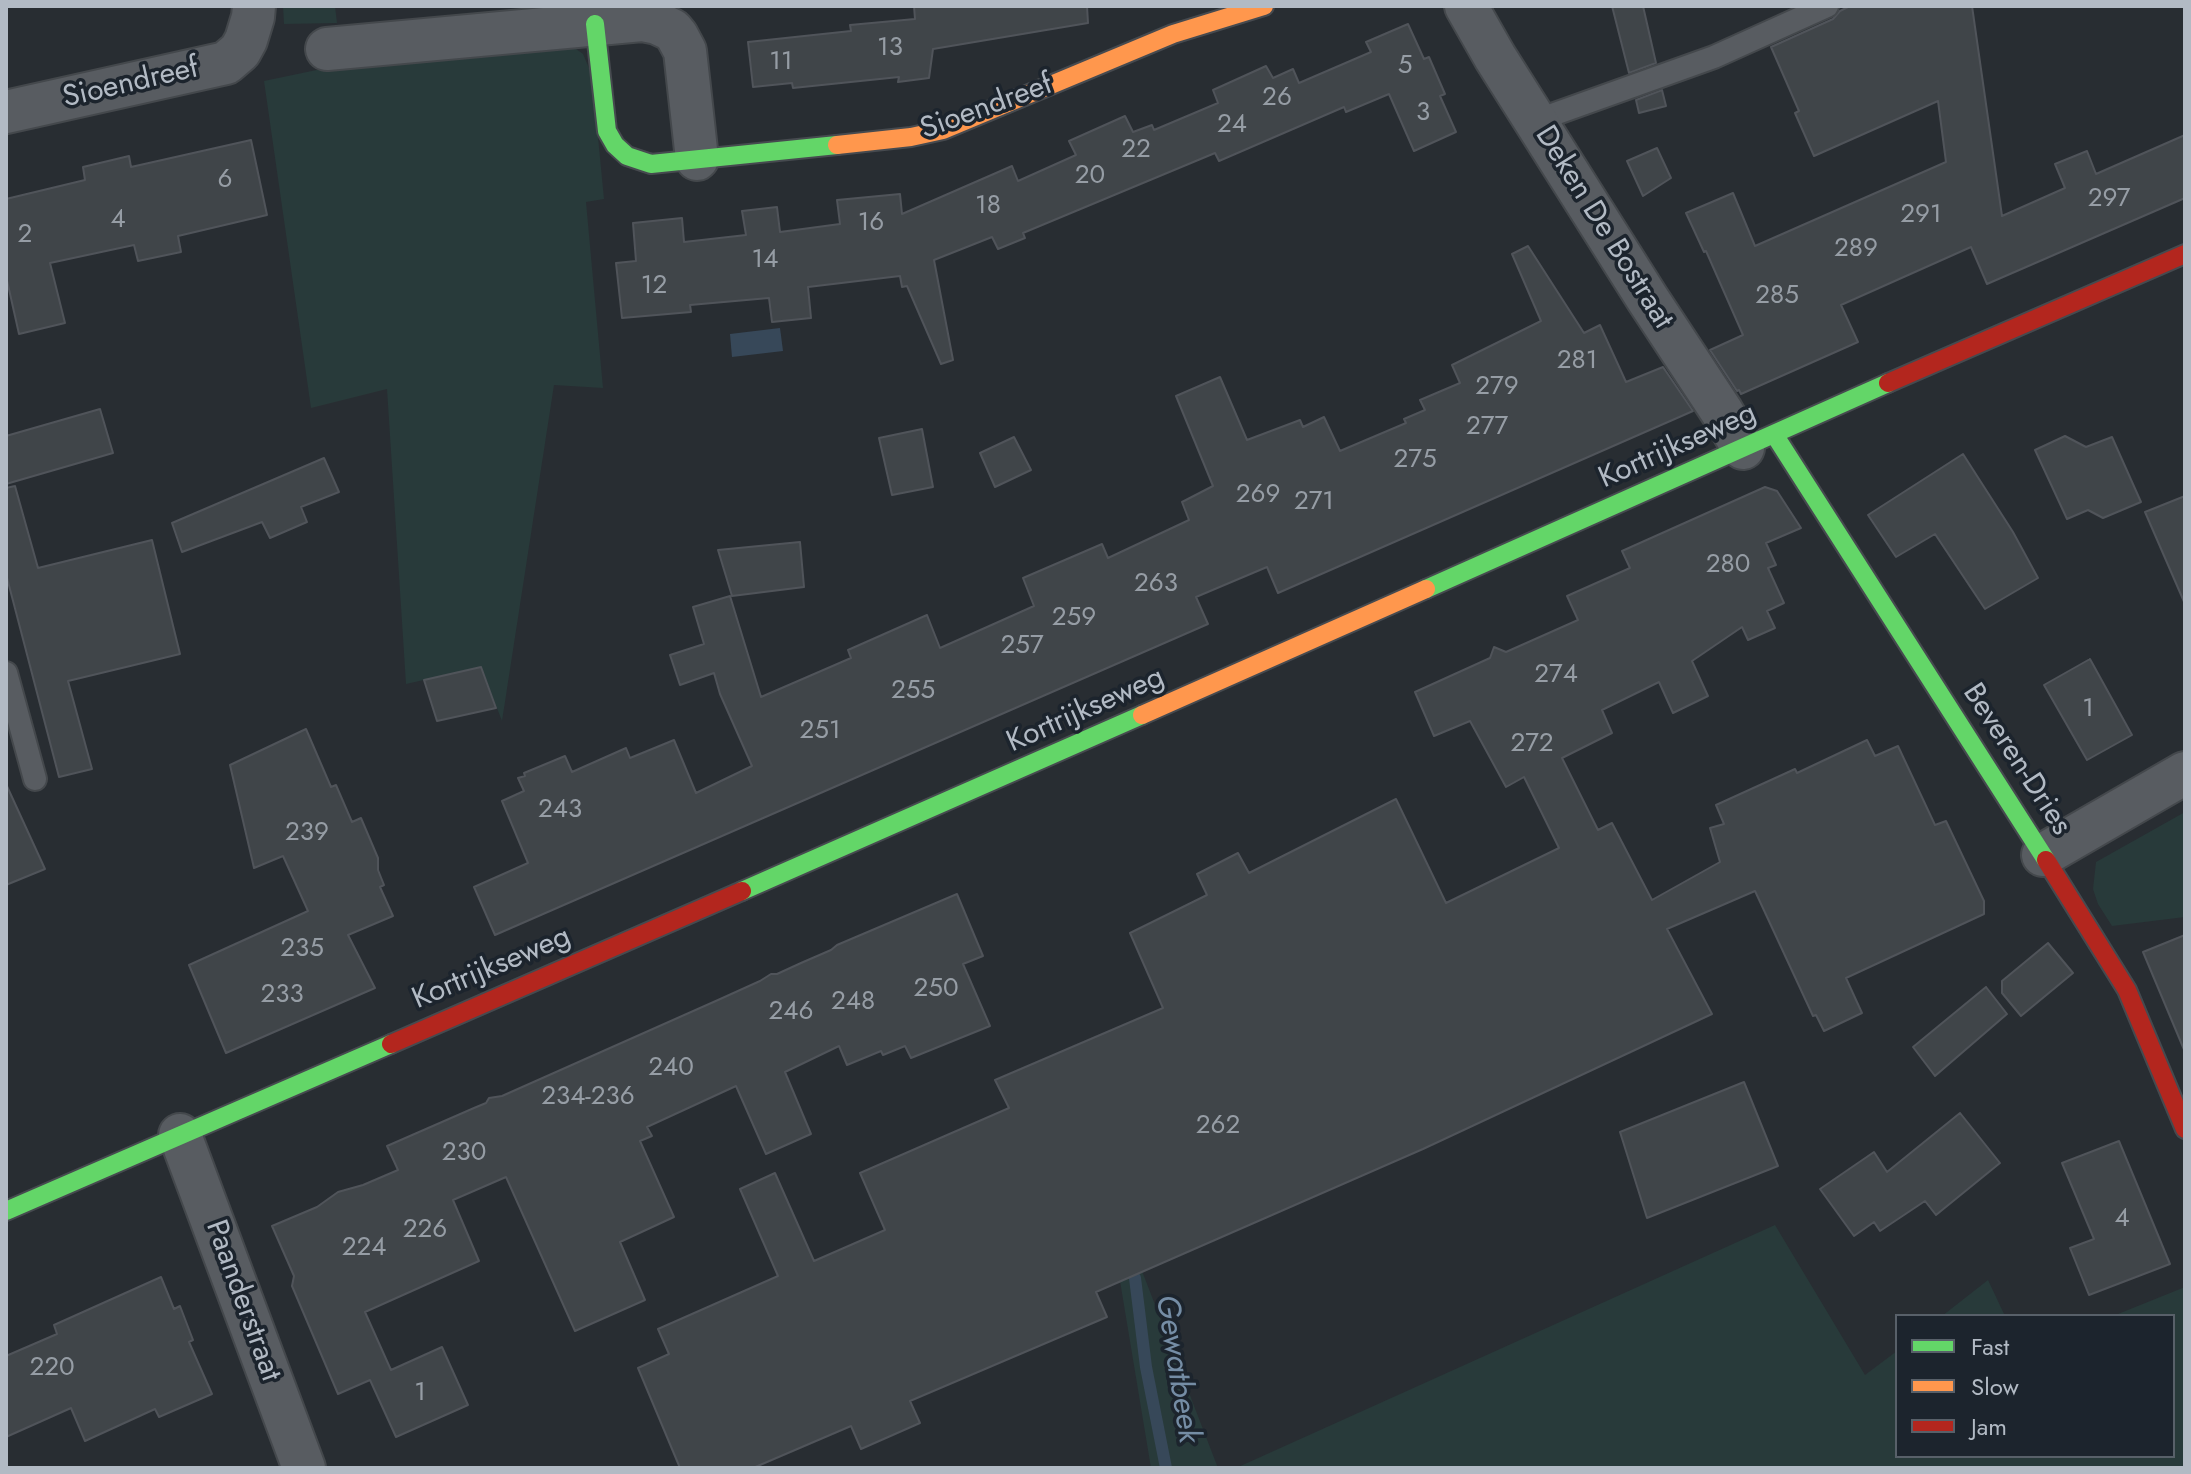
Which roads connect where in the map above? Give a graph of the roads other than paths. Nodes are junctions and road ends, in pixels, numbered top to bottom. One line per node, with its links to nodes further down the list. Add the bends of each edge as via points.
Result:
1 (1264, 6): 9 (main road, Sioendreef, via 1173,34 943,130)
2 (1466, 6): 8 (street, Deken De Bostraat)
3 (1827, 6): 8 (lane, via 1714,57)
4 (250, 23): 7 (street, Sioendreef, via 240,51 226,63)
5 (595, 24): 6 (street); 9 (main road, Sioendreef, via 605,124 615,145 643,163); 9 (street, via 642,20 665,26 677,36 687,60)
6 (327, 49)
7 (6, 112)
8 (1535, 121): 11 (street, Deken De Bostraat, via 1722,412)
9 (697, 159)
10 (2185, 254): 11 (main road, Kortrijkseweg)
11 (1759, 441): 15 (main road, Beveren-Dries); 17 (main road, Kortrijkseweg, via 1001,779)
12 (6, 673): 14 (lane)
13 (2185, 773): 15 (street)
14 (35, 779)
15 (2043, 855): 16 (main road, Beveren-Dries, via 2127,990)
16 (2185, 1129)
17 (180, 1135): 18 (main road, Kortrijkseweg); 19 (street, Paanderstraat)
18 (6, 1211)
19 (304, 1468)

